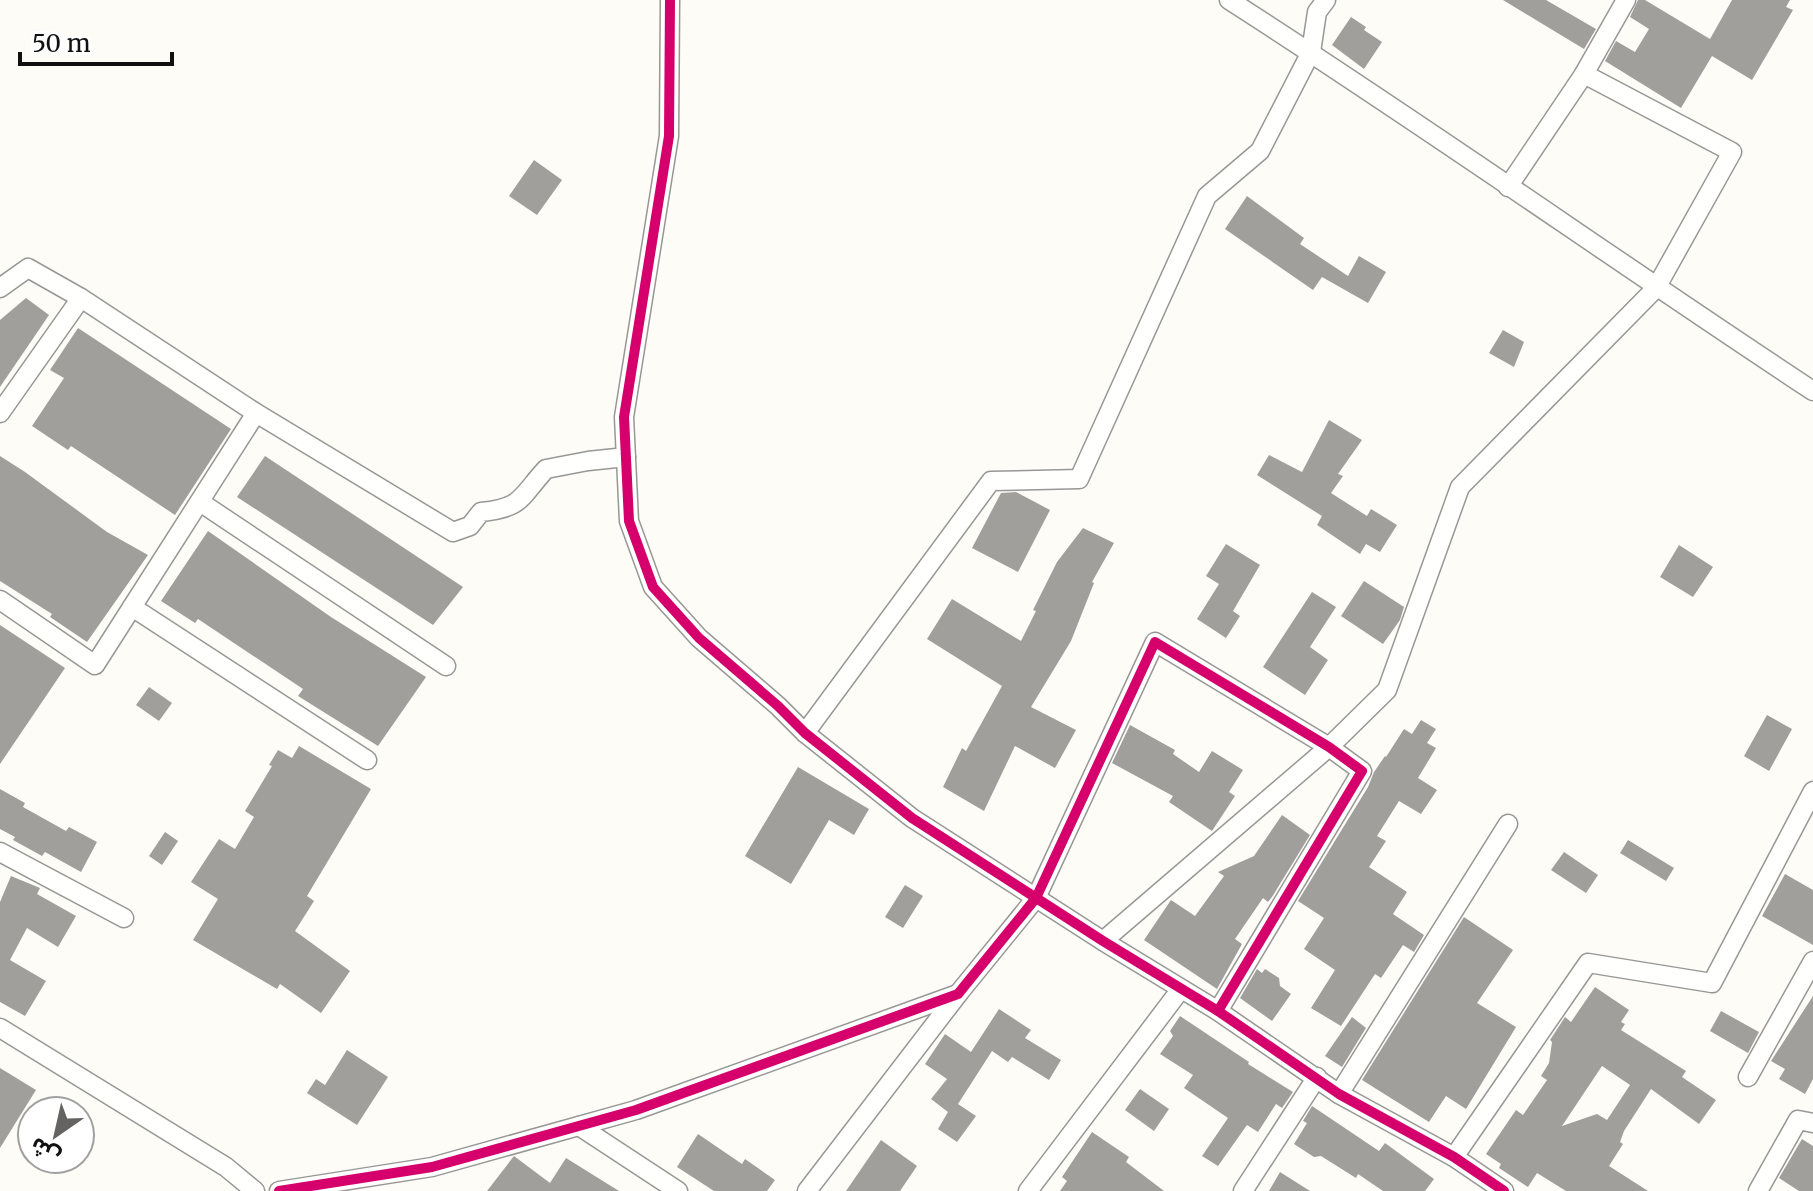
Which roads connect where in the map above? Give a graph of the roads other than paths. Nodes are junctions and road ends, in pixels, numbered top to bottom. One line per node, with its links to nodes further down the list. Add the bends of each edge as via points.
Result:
1 (670, 0): 14 (street, via 669,136 624,417)
2 (1229, 0): 5 (street)
3 (1326, 0): 5 (street, via 1317,12)
4 (1626, 0): 6 (street)
5 (1311, 52): 7 (street); 19 (street, via 1260,151 1207,196 1079,479 991,481)
6 (1584, 74): 7 (street); 9 (street, via 1732,152)
7 (1508, 187): 9 (street)
8 (0, 288): 10 (street, via 28,268)
9 (1656, 288): 11 (street); 20 (street, via 1460,487 1387,690)
10 (81, 298): 12 (street); 13 (street)
11 (1813, 391)
12 (0, 413)
13 (256, 413): 14 (street, via 453,532 470,526 481,512 522,500 546,469); 15 (street)
14 (626, 457): 19 (street, via 629,521 653,587 699,638)
15 (200, 502): 17 (street); 18 (street)
16 (0, 600): 17 (street, via 95,665)
17 (132, 607): 21 (street)
18 (446, 666)
19 (805, 733): 25 (street, via 912,818)
20 (1329, 747): 25 (street, via 1155,642); 27 (street); 31 (street, via 1362,771)
21 (367, 760)
22 (1813, 791): 38 (street, via 1712,983 1588,963)
23 (1508, 824): 35 (street)
24 (0, 852): 26 (street)
25 (1036, 898): 27 (street); 30 (street)
26 (124, 918)
27 (1103, 941): 29 (street)
28 (1813, 961): 34 (street)
29 (1181, 989): 31 (street); 43 (street)
30 (958, 994): 37 (street); 42 (street)
31 (1218, 1011): 33 (street)
32 (0, 1028): 39 (street, via 226,1167)
33 (1317, 1077): 35 (street); 44 (street)
34 (1748, 1077)
35 (1339, 1094): 38 (street)
36 (1813, 1123): 46 (street, via 1798,1120)
37 (579, 1126): 40 (street, via 432,1167); 41 (street)
38 (1454, 1157): 45 (street)
39 (255, 1191)
40 (279, 1191)
41 (678, 1191)
42 (807, 1191)
43 (1028, 1191)
44 (1243, 1191)
45 (1504, 1191)
46 (1758, 1191)

